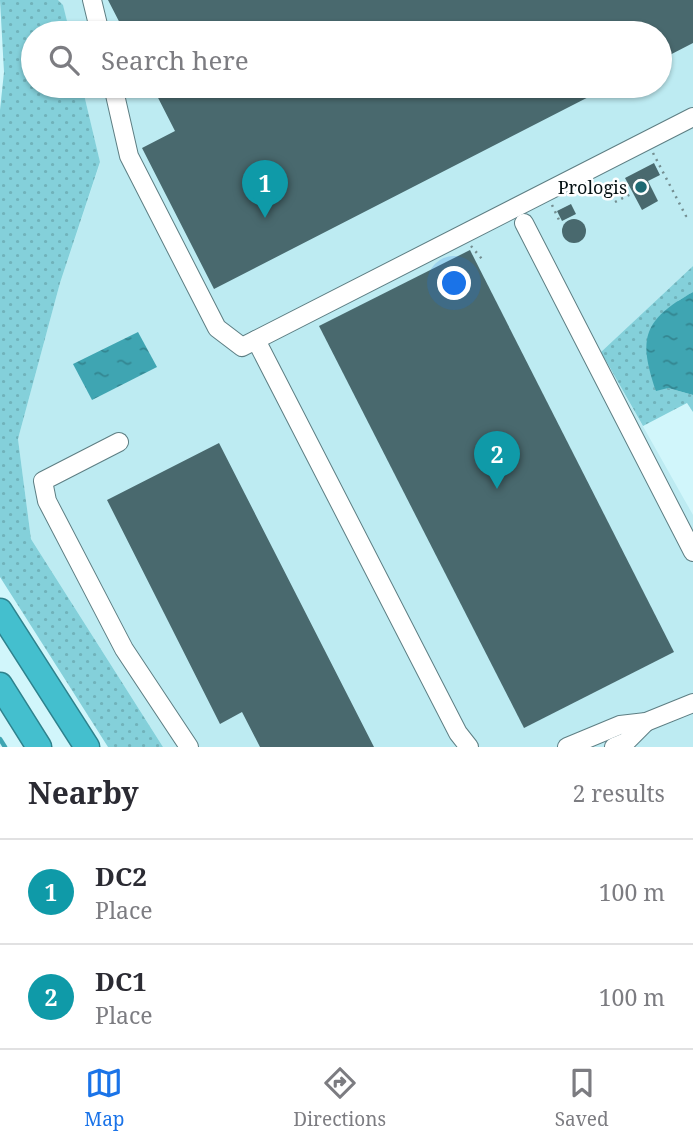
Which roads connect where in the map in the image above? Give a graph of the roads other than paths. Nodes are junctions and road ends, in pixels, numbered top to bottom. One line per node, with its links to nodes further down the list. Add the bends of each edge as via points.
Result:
1 (92, 0): 2 (lane)
2 (97, 21)
3 (116, 98): 6 (lane, via 129,156 217,328 242,347)
4 (693, 117): 6 (lane)
5 (524, 223): 8 (lane)
6 (256, 340): 16 (lane)
7 (119, 442): 15 (lane, via 43,481 47,501 124,649)
8 (693, 552)
9 (0, 611): 14 (highway)
10 (0, 685): 13 (highway)
11 (693, 703): 12 (lane)
12 (646, 722): 17 (lane, via 620,725); 18 (lane)
13 (39, 747)
14 (87, 747)
15 (189, 747)
16 (469, 747)
17 (567, 747)
18 (614, 747)

